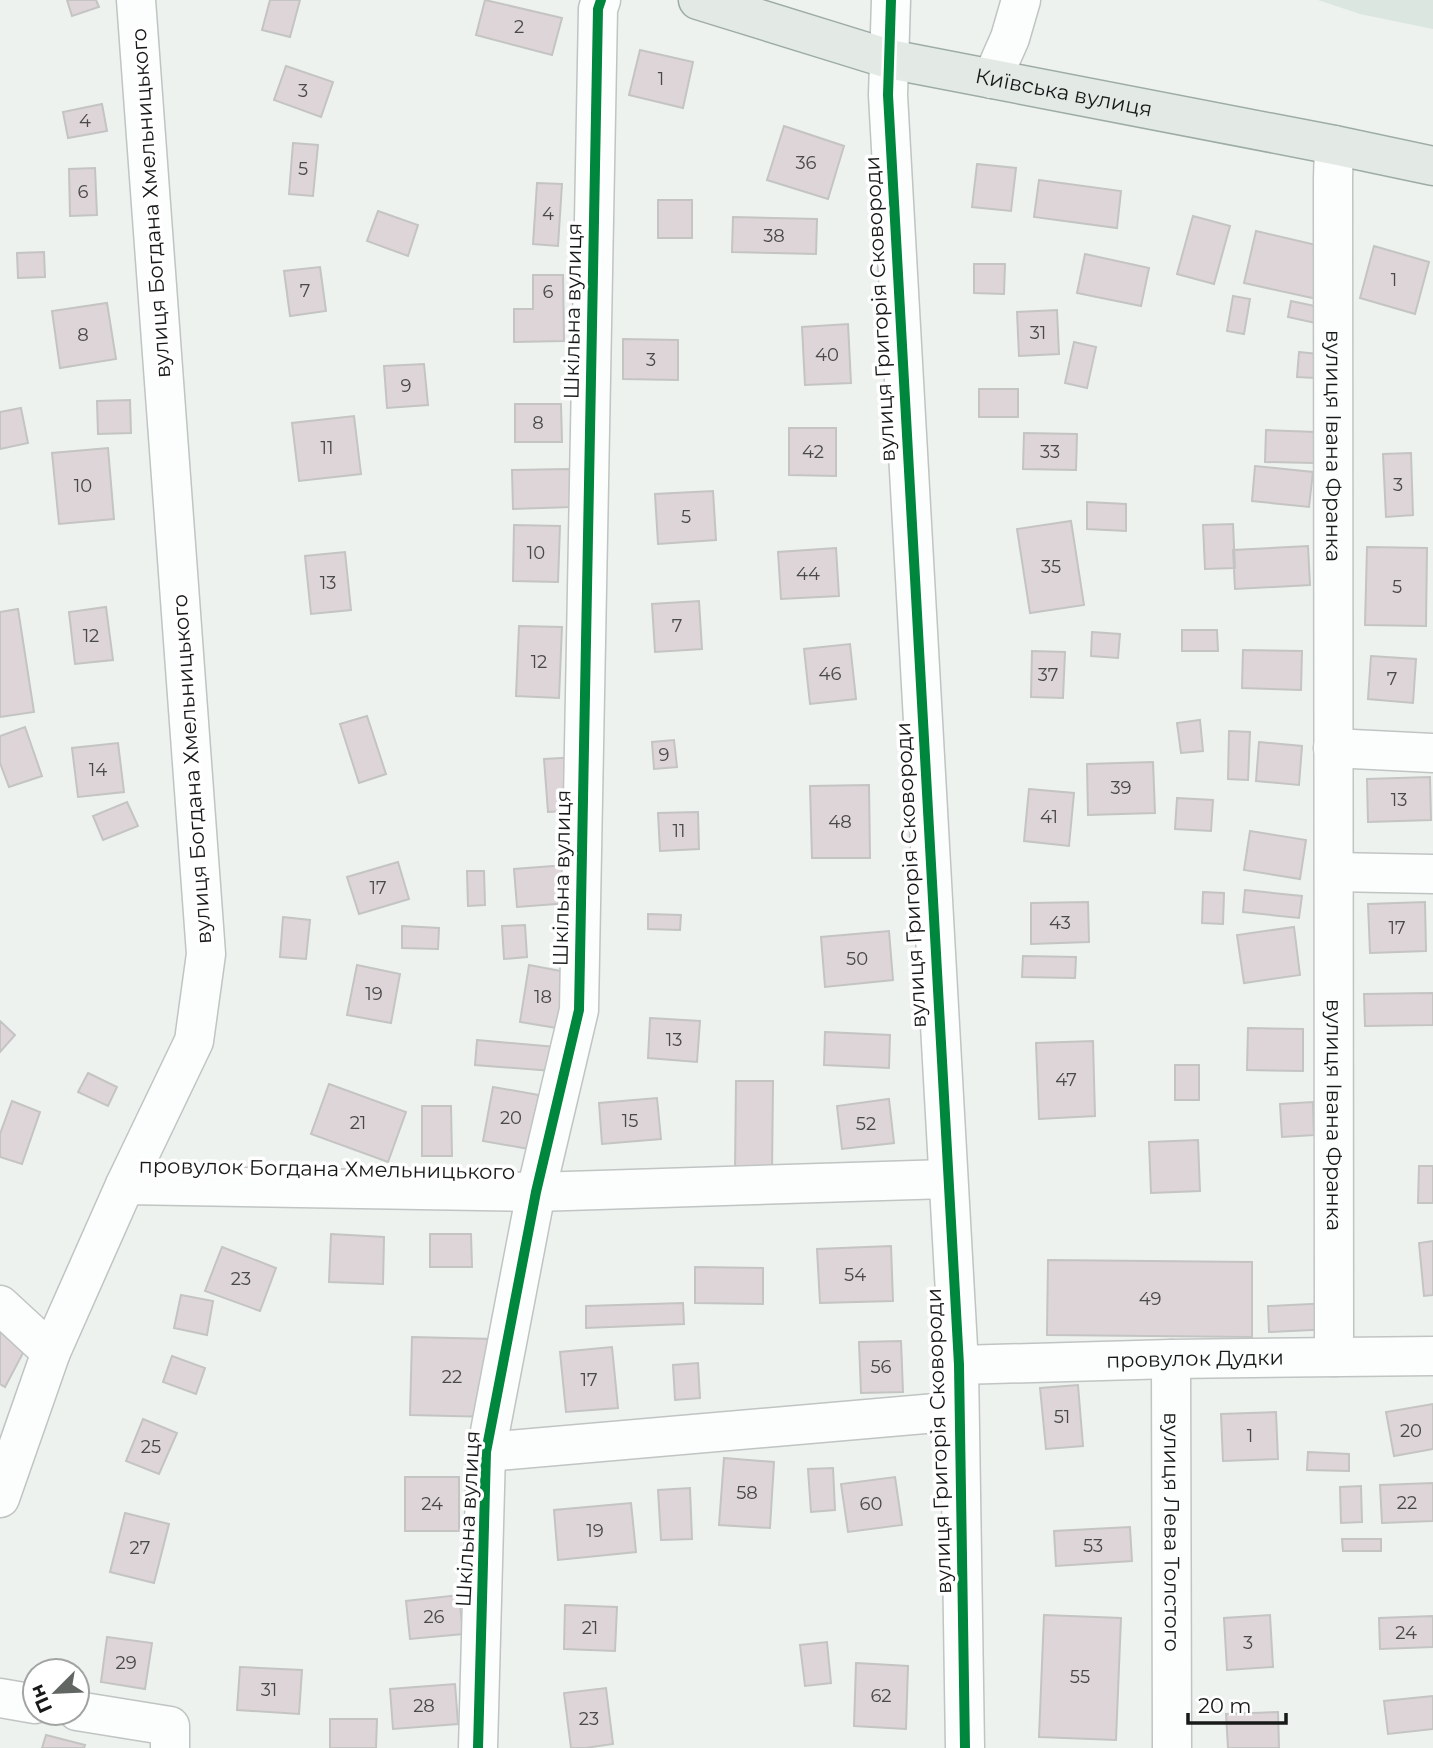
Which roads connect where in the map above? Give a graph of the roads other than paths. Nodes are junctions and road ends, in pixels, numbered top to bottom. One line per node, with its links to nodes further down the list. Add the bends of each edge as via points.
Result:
1 (136, 0): 15 (street, вулиця Богдана Хмельницького, via 206,954 194,1041)
2 (601, 0): 16 (street, Шкільна вулиця, via 579,1010)
3 (698, 0): 6 (main road, Київська вулиця)
4 (891, 0): 6 (street, вулиця Григорія Сковороди)
5 (1021, 0): 7 (street)
6 (889, 59): 7 (main road, Київська вулиця); 14 (street, вулиця Григорія Сковороди)
7 (992, 79): 8 (main road, Київська вулиця)
8 (1334, 145): 9 (main road, Київська вулиця); 10 (street, вулиця Івана Франка)
9 (1433, 166)
10 (1333, 748): 11 (street); 12 (street, вулиця Івана Франка)
11 (1433, 754)
12 (1334, 872): 13 (street); 20 (street, вулиця Івана Франка)
13 (1433, 874)
14 (947, 1179): 16 (street, провулок Богдана Хмельницького); 22 (street, вулиця Григорія Сковороди)
15 (125, 1185): 16 (street, провулок Богдана Хмельницького); 18 (street, вулиця Богдана Хмельницького)
16 (536, 1192): 24 (street, Шкільна вулиця)
17 (0, 1304): 18 (street)
18 (51, 1352): 25 (street, вулиця Богдана Хмельницького)
19 (1433, 1356): 20 (street, провулок Дудки)
20 (1334, 1357): 21 (street, провулок Дудки)
21 (1171, 1359): 22 (street, провулок Дудки); 32 (street, вулиця Лева Толстого)
22 (958, 1365): 23 (street, вулиця Григорія Сковороди)
23 (959, 1411): 24 (street, вулиця Григорія Сковороди); 31 (street, вулиця Григорія Сковороди)
24 (486, 1452): 30 (street, Шкільна вулиця)
25 (0, 1498)
26 (0, 1698): 27 (street)
27 (21, 1702)
28 (91, 1713): 29 (street, via 170,1727)
29 (170, 1748)
30 (478, 1748)
31 (965, 1748)
32 (1172, 1748)

